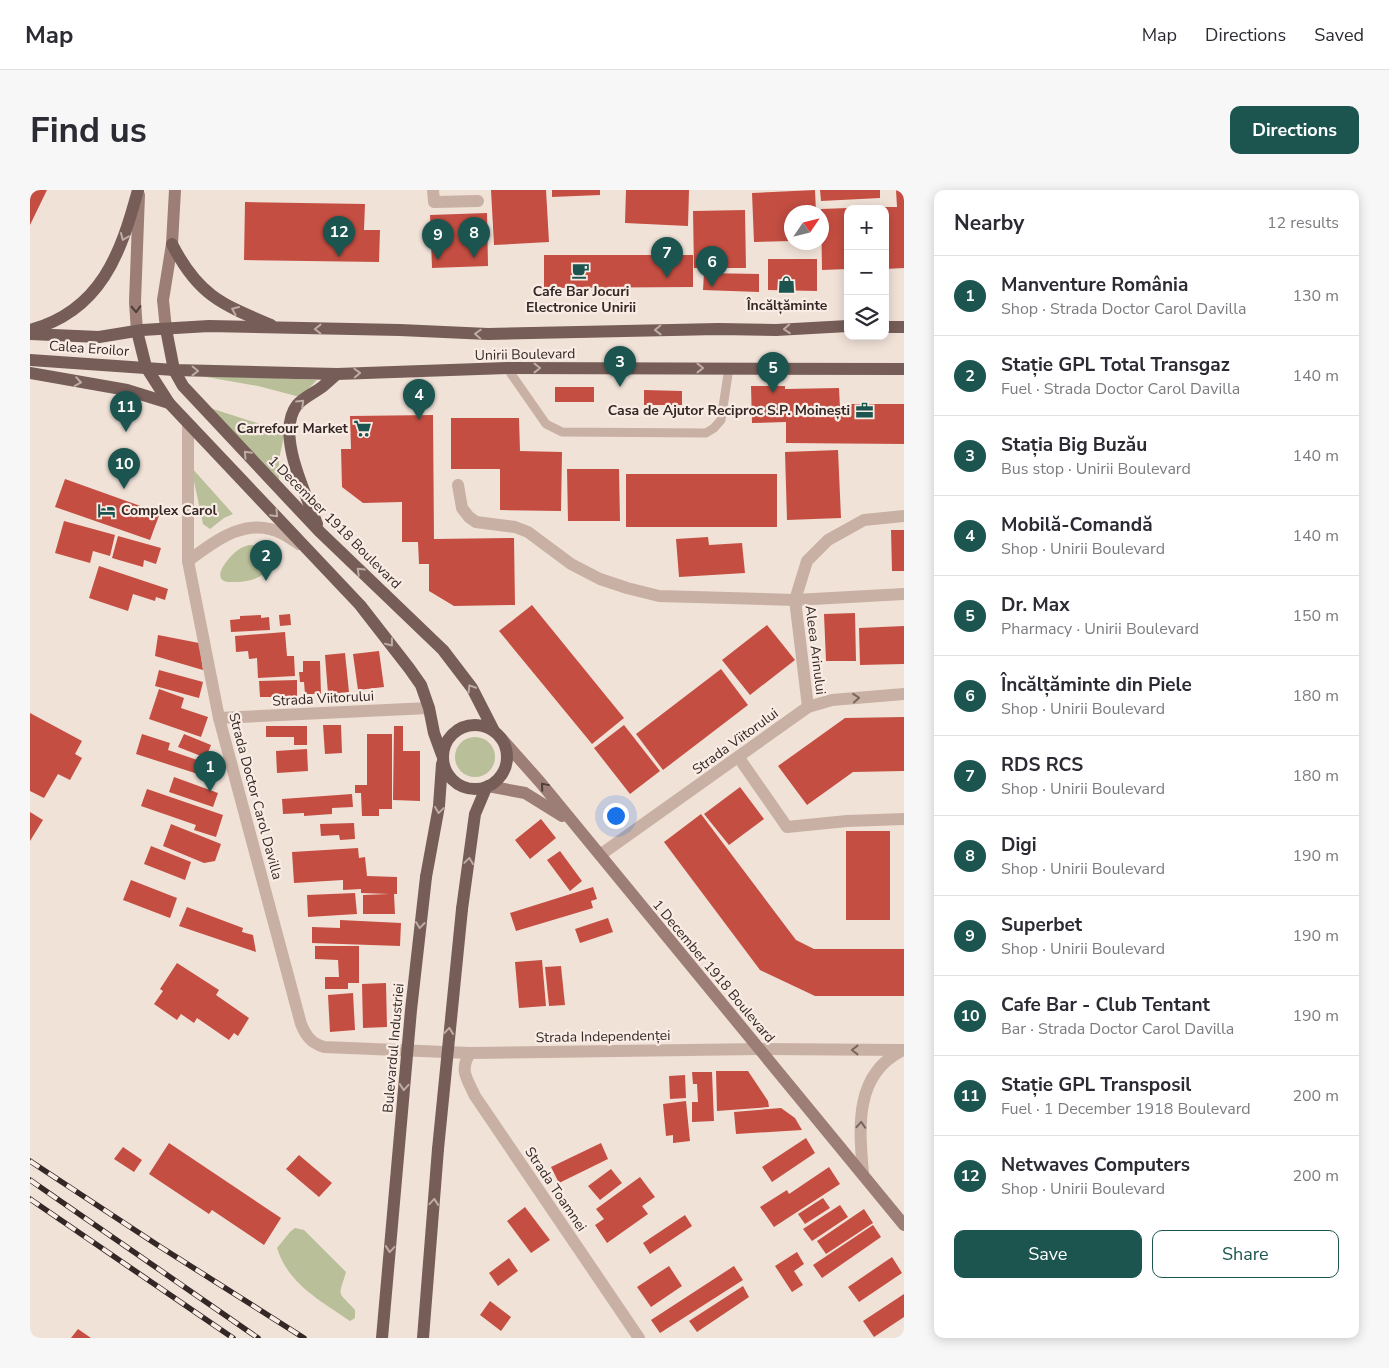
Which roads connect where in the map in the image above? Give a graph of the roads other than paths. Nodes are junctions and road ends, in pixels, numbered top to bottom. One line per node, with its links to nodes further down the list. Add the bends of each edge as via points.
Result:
1 (139, 190): 11 (main road, one-way to 11, via 128,227 99,286 68,313); 12 (main road, one-way to 12, via 135,302)
2 (175, 190): 5 (main road)
3 (433, 190): 4 (street, via 434,202)
4 (478, 201)
5 (172, 244): 8 (main road, one-way to 5, via 214,298 192,276); 10 (main road, via 163,300)
6 (844, 326): 8 (main road, Unirii Boulevard, one-way to 8, via 488,334)
7 (889, 327): 9 (main road)
8 (280, 328): 10 (main road, Unirii Boulevard, via 209,326)
9 (904, 328)
10 (166, 329): 12 (main road, Calea Eroilor); 19 (main road, 1 December 1918 Boulevard)
11 (30, 330)
12 (139, 331): 13 (main road, Calea Eroilor, via 99,338); 15 (main road)
13 (30, 334)
14 (30, 360): 15 (main road, Calea Eroilor)
15 (146, 367): 19 (main road, Unirii Boulevard); 22 (main road)
16 (507, 368): 17 (main road, Unirii Boulevard, one-way to 17); 17 (lane, via 546,424 562,432 706,433 721,420); 21 (main road, Unirii Boulevard, one-way to 16)
17 (729, 368): 18 (main road, Unirii Boulevard)
18 (904, 369)
19 (174, 370): 21 (main road, Unirii Boulevard, one-way to 21); 26 (main road, 1 December 1918 Boulevard, one-way to 19, via 182,386)
20 (30, 373): 22 (main road, one-way to 22, via 127,390)
21 (337, 374): 26 (main road, one-way to 21, via 297,470 289,431 291,415 298,404)
22 (169, 403): 23 (main road)
23 (188, 424): 27 (main road, one-way to 27); 28 (street, Strada Doctor Carol Davilla)
24 (458, 485): 30 (street, via 462,508 476,522 528,532 571,564 600,579 659,596)
25 (904, 516): 30 (street, Aleea Arinului, via 864,520 828,540 807,561)
26 (319, 531): 35 (main road, 1 December 1918 Boulevard, one-way to 26, via 472,688 442,650)
27 (312, 553): 28 (street, via 282,533 244,528 231,532); 33 (main road, one-way to 33, via 360,605 410,668 421,685)
28 (188, 561): 34 (street, Strada Doctor Carol Davilla)
29 (904, 594): 30 (street)
30 (795, 600): 32 (street, Aleea Arinului)
31 (904, 694): 32 (street, Strada Viitorului, one-way to 31, via 832,700)
32 (808, 707): 37 (street, Strada Viitorului)
33 (429, 708): 34 (street, Strada Viitorului); 36 (main road)
34 (219, 718): 42 (street, Strada Doctor Carol Davilla)
35 (497, 734): 36 (main road, via 486,726 466,726 449,737); 38 (main road, via 507,752 505,769); 40 (main road, 1 December 1918 Boulevard, one-way to 35)
36 (442, 758): 38 (main road, via 449,777 462,786 469,789); 48 (main road, Bulevardul Industriei, one-way to 48, bridge, via 439,806 426,877 411,1010)
37 (739, 758): 39 (street, via 787,827 847,820); 41 (street, Strada Viitorului)
38 (487, 787): 40 (main road, via 525,793); 49 (main road, one-way to 38, bridge, via 462,909 475,814)
39 (904, 819)
40 (575, 824): 41 (main road, 1 December 1918 Boulevard)
41 (600, 855): 43 (main road, 1 December 1918 Boulevard)
42 (306, 1036): 45 (street, Strada Independenței, via 314,1044 324,1047)
43 (760, 1049): 44 (street, Strada Independenței, one-way to 43); 45 (street, Strada Independenței); 46 (main road, 1 December 1918 Boulevard)
44 (904, 1050): 46 (street, one-way to 44, via 860,1127 866,1092 881,1064)
45 (470, 1053): 50 (street, Strada Toamnei, via 463,1070 476,1096)
46 (863, 1173): 47 (main road, 1 December 1918 Boulevard)
47 (904, 1224)
48 (382, 1338)
49 (423, 1338)
50 (639, 1338)

